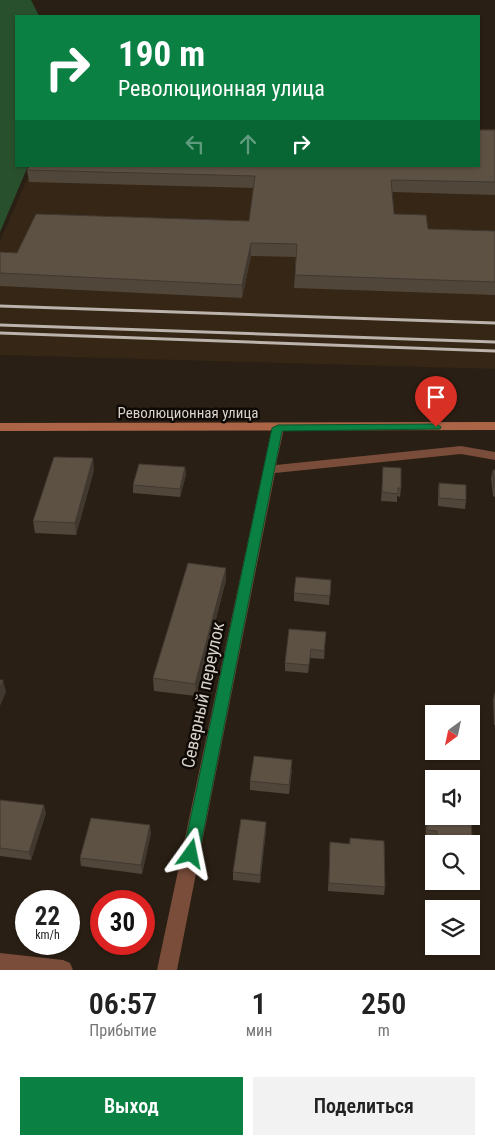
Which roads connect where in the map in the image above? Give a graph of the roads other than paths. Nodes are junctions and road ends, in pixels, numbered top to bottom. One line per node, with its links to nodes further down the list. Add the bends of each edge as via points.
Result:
1 (495, 426): 3 (main road, Революционная улица)
2 (0, 427): 3 (main road, Революционная улица)
3 (278, 428): 5 (street, Северный переулок)
4 (495, 456): 5 (street, via 461,450)
5 (269, 470): 8 (street, Северный переулок)
6 (0, 962): 7 (street)
7 (63, 970)
8 (167, 970)

